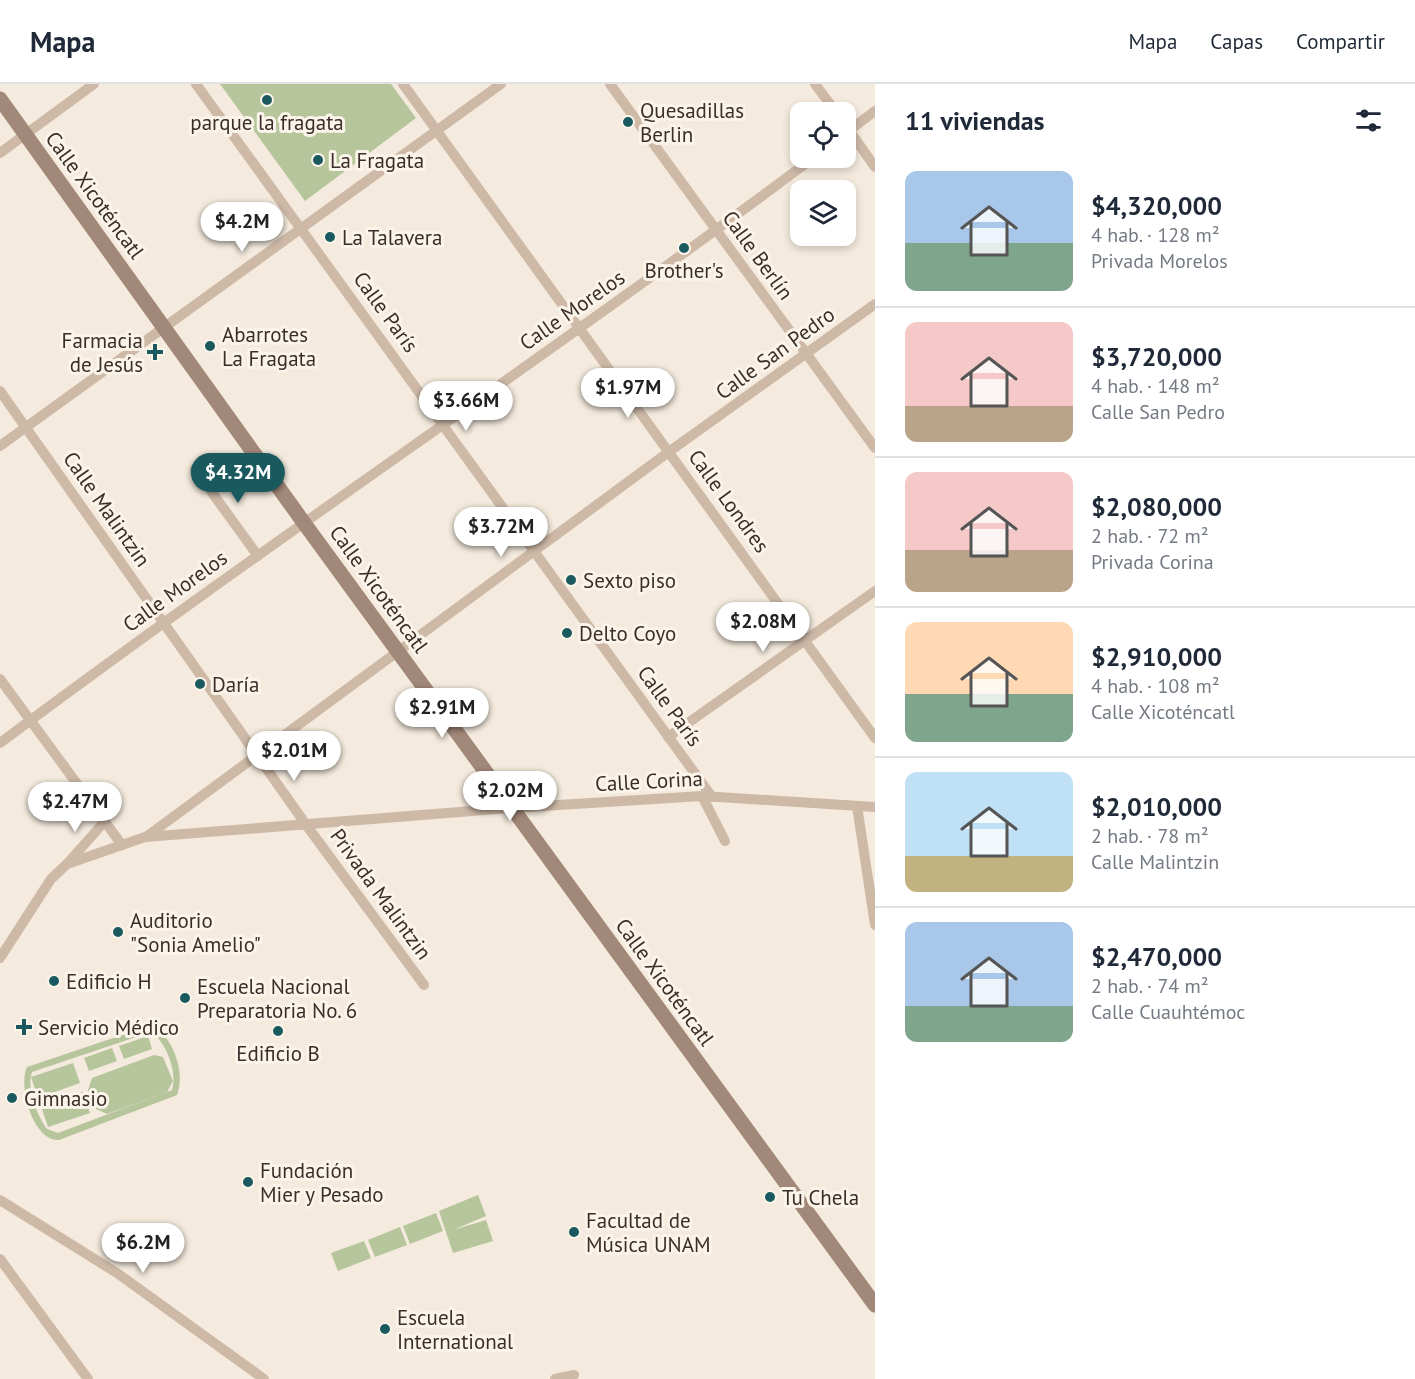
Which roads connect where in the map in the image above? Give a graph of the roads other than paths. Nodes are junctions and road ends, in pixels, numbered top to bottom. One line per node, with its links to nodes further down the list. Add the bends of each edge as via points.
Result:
1 (94, 84): 12 (street)
2 (196, 84): 17 (street, Calle París)
3 (403, 84): 11 (street, Calle Londres)
4 (501, 84): 11 (street)
5 (610, 84): 18 (street, Calle Berlín)
6 (815, 84): 8 (street)
7 (0, 99): 12 (street, Calle Xicoténcatl)
8 (828, 102)
9 (875, 111): 10 (street)
10 (856, 124)
11 (436, 130): 17 (street); 21 (street, Calle Londres)
12 (26, 135): 14 (street); 20 (street, Calle Xicoténcatl)
13 (856, 142): 15 (street)
14 (0, 153)
15 (875, 167)
16 (800, 168): 18 (street, Calle Morelos)
17 (302, 228): 20 (street); 24 (street, Calle París)
18 (716, 230): 21 (street, Calle Morelos); 22 (street, Calle Berlín)
19 (875, 304): 22 (street, Calle San Pedro)
20 (165, 327): 25 (street); 30 (street, Calle Xicoténcatl)
21 (580, 328): 24 (street, Calle Morelos); 28 (street, Calle Londres)
22 (806, 354): 27 (street, Calle Berlín); 28 (street, Calle San Pedro)
23 (0, 391): 25 (street, Calle Malintzin)
24 (442, 424): 30 (street, Calle Morelos); 31 (street, Calle París)
25 (26, 427): 26 (street); 34 (street, Calle Malintzin)
26 (0, 446)
27 (875, 448)
28 (670, 452): 31 (street, Calle San Pedro); 35 (street, Calle Londres)
29 (195, 469): 32 (street)
30 (304, 523): 32 (street, Calle Morelos); 36 (street, Calle Xicoténcatl)
31 (535, 551): 36 (street, Calle San Pedro); 39 (street, Calle París)
32 (258, 556): 34 (street, Calle Morelos)
33 (875, 591): 35 (street)
34 (163, 624): 38 (street, Calle Morelos); 42 (street, Calle Malintzin)
35 (805, 641): 39 (street); 40 (street, Calle Londres)
36 (398, 651): 42 (street, Calle San Pedro); 46 (street, Calle Xicoténcatl)
37 (0, 679): 38 (street)
38 (30, 721): 41 (street, Calle Morelos); 47 (street)
39 (668, 737): 43 (street, Calle París)
40 (875, 738)
41 (0, 743)
42 (258, 755): 48 (street, Calle Malintzin); 49 (street, Calle San Pedro)
43 (707, 797): 44 (street, Calle Corina); 46 (street, Calle Corina); 50 (street, Calle París)
44 (857, 806): 45 (street, Calle Corina); 53 (street)
45 (875, 807)
46 (511, 808): 48 (street, Calle Corina); 58 (street, Calle Xicoténcatl)
47 (105, 821): 51 (street); 52 (street)
48 (308, 826): 49 (street, Calle Corina); 55 (street, Privada Malintzin)
49 (145, 837): 51 (street, Calle Corina)
50 (725, 841)
51 (122, 846): 52 (street)
52 (67, 864): 54 (street, via 51,879)
53 (875, 925)
54 (0, 958)
55 (424, 985)
56 (0, 1200): 61 (street, via 117,1273)
57 (2, 1265): 60 (street)
58 (875, 1305)
59 (574, 1375): 62 (street)
60 (88, 1379)
61 (264, 1379)
62 (555, 1379)

